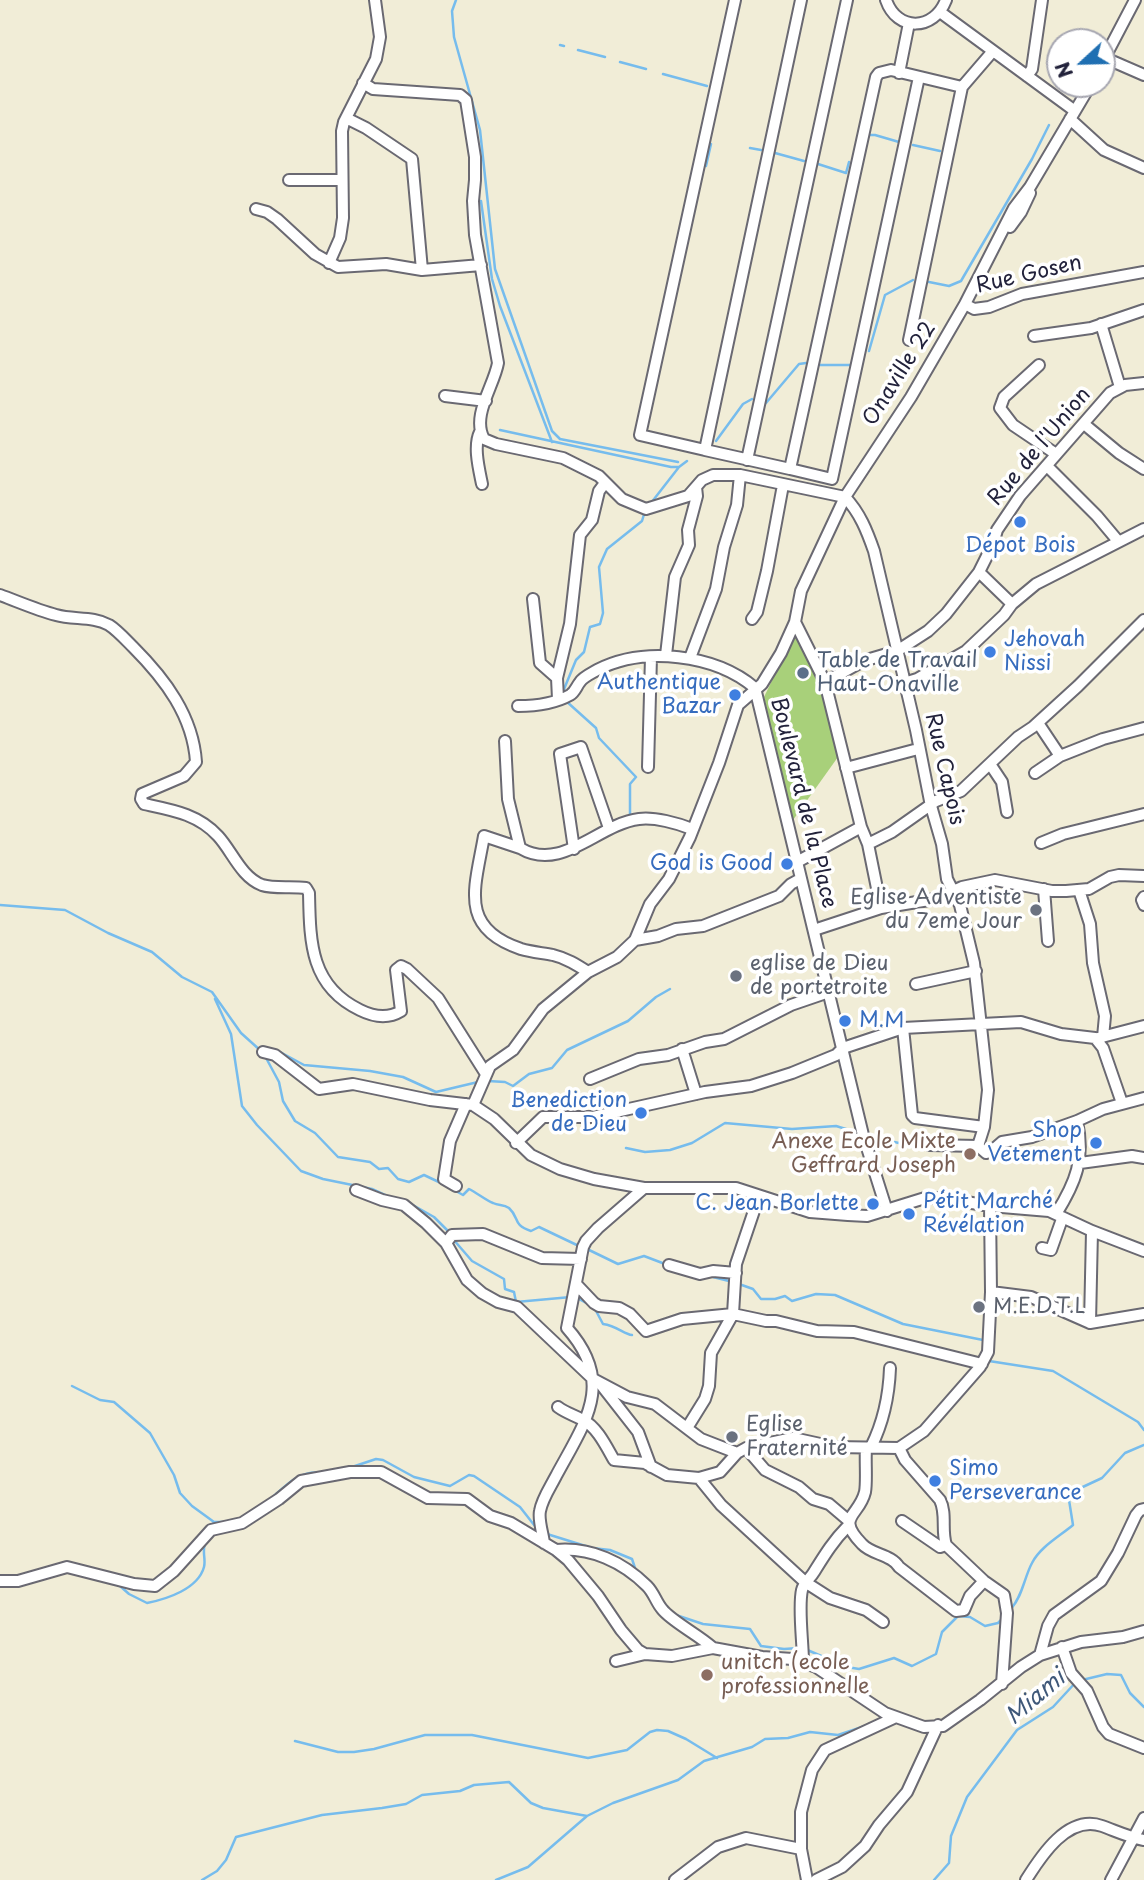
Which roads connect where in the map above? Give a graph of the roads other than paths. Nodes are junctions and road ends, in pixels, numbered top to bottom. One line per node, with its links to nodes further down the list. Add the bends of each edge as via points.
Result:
1 (375, 0): 18 (street, via 380,37 376,59)
2 (735, 0): 43 (street, via 640,435)
3 (801, 0): 43 (street)
4 (847, 0): 45 (street)
5 (886, 0): 10 (street, via 894,14)
6 (946, 0): 9 (street)
7 (1042, 0): 16 (street, via 1032,69)
8 (1135, 0): 11 (street)
9 (940, 12): 10 (street, via 921,24); 12 (street)
10 (909, 23): 14 (street)
11 (1116, 36)
12 (993, 51): 16 (street); 19 (street)
13 (1116, 65): 15 (street)
14 (899, 73): 17 (street); 47 (street, via 884,71 876,77)
15 (1144, 75)
16 (1027, 76): 21 (street)
17 (919, 77): 19 (street); 50 (street)
18 (363, 83): 22 (street); 28 (street, via 373,89 460,95 466,100 475,157 472,201)
19 (962, 87): 35 (street)
20 (1082, 98): 21 (street, Onaville 22)
21 (1072, 115): 23 (street, via 1104,150); 31 (street, Onaville 22, via 1014,208)
22 (346, 118): 25 (street); 29 (street, via 412,159)
23 (1144, 168)
24 (289, 180): 25 (street)
25 (342, 180): 27 (street, via 340,238)
26 (256, 209): 27 (street, via 268,212)
27 (329, 263): 29 (street)
28 (481, 265): 29 (street); 40 (street, via 498,363)
29 (422, 270)
30 (1144, 272): 31 (street, Rue Gosen, via 1022,294 989,307 974,309)
31 (965, 304): 55 (street, Onaville 22)
32 (1144, 310): 33 (street)
33 (1101, 324): 34 (street); 38 (street)
34 (1034, 336)
35 (909, 340)
36 (1039, 365): 44 (street, via 1004,397 1000,408 1013,425)
37 (1144, 383): 38 (street, Rue de l'Union)
38 (1120, 387): 41 (street, Rue de l'Union)
39 (444, 396): 40 (street)
40 (486, 401): 42 (street)
41 (1084, 424): 44 (street, Rue de l'Union); 48 (street)
42 (480, 432): 51 (street, via 488,442 564,458); 52 (street, via 477,452)
43 (705, 450): 45 (street)
44 (1056, 454): 46 (street, Rue de l'Union)
45 (747, 460): 47 (street)
46 (1047, 466): 57 (street); 58 (street, Rue de l'Union, via 1006,514)
47 (790, 469): 50 (street)
48 (1144, 469)
49 (740, 475): 53 (street); 54 (street, via 713,475); 68 (street, via 716,589)
50 (832, 479): 55 (street)
51 (605, 483): 54 (street, via 622,499 646,509 688,496); 69 (street, via 592,520 580,535 570,624)
52 (482, 484)
53 (783, 485): 55 (street); 62 (street)
54 (696, 487): 66 (street, via 689,545 675,577)
55 (847, 494): 64 (street, Onaville 22, via 801,591); 65 (street, Rue Capois, via 874,551)
56 (1144, 529): 57 (street)
57 (1118, 541): 61 (street, via 1036,584)
58 (979, 572): 61 (street); 65 (street, Rue de l'Union, via 946,614)
59 (0, 595): 117 (street, via 59,616 109,625 147,661 178,702 195,743 196,762 184,776 142,794 144,804 190,814 219,837 254,880 306,888 321,976 335,995 362,1012 392,1017 401,1011 396,970 401,966 407,969 438,998)
60 (533, 599): 69 (street, via 540,663)
61 (1012, 604): 71 (street, via 966,651)
62 (752, 619)
63 (1144, 620): 75 (street)
64 (795, 622): 70 (street); 72 (street, Onaville 22, via 781,653)
65 (897, 650): 70 (street, Rue de l'Union, via 863,661); 71 (street, Rue Capois)
66 (666, 655): 67 (street); 68 (street)
67 (651, 657): 73 (street, via 598,670 581,680 571,694); 81 (street)
68 (690, 658): 72 (street, via 737,675)
69 (557, 678): 73 (street)
70 (825, 682): 82 (street)
71 (904, 683): 78 (street, Rue Capois)
72 (755, 688): 89 (street, Onaville 22, via 738,705); 94 (street, Boulevard de la Place)
73 (558, 699): 74 (street)
74 (518, 706)
75 (1038, 723): 79 (street); 80 (street)
76 (1144, 728): 79 (street)
77 (505, 741): 92 (street, via 508,799)
78 (918, 749): 82 (street); 84 (street, Rue Capois)
79 (1060, 756): 83 (street)
80 (990, 764): 84 (street, via 961,791); 85 (street, via 1002,782)
81 (648, 767)
82 (846, 768): 87 (street)
83 (1035, 773)
84 (931, 806): 90 (street); 99 (street, Rue Capois)
85 (1007, 813)
86 (1144, 814): 91 (street)
87 (861, 827): 90 (street); 94 (street)
88 (609, 828): 89 (street, via 649,819); 93 (street); 93 (street, via 581,747 560,754)
89 (692, 829): 104 (street, Onaville 22)
90 (868, 844): 102 (street)
91 (1041, 844)
92 (520, 848): 93 (street, via 542,857); 107 (street, via 484,836 475,898 477,920 494,937 521,949 557,956)
93 (574, 849)
94 (797, 862): 96 (street, Boulevard de la Place)
95 (1144, 876): 98 (street, via 1119,875)
96 (800, 879): 103 (street, Boulevard de la Place); 104 (street, via 779,896 703,926)
97 (1044, 888): 98 (street); 99 (street, via 995,880); 105 (street)
98 (1079, 890): 113 (street, via 1090,924 1104,1016)
99 (953, 891): 102 (street, via 935,899); 106 (street, Rue Capois)
100 (1144, 897): 101 (street)
101 (1144, 905)
102 (881, 908): 103 (street)
103 (814, 930): 109 (street, Boulevard de la Place)
104 (635, 940): 107 (street, via 617,957)
105 (1048, 941)
106 (976, 971): 108 (street); 110 (street, Rue Capois)
107 (587, 972): 117 (street, via 543,1009 513,1050)
108 (916, 984)
109 (829, 992): 114 (street, Boulevard de la Place); 115 (street, via 724,1039)
110 (980, 1023): 112 (street); 113 (street, via 1021,1022 1061,1034); 124 (street, Rue Capois, via 988,1090)
111 (1144, 1026): 113 (street)
112 (903, 1028): 114 (street); 124 (street, via 912,1115)
113 (1099, 1037): 121 (street)
114 (843, 1048): 119 (street, via 836,1055 751,1086); 135 (street, Boulevard de la Place)
115 (682, 1049): 118 (street, via 639,1059); 119 (street)
116 (263, 1052): 122 (street, via 275,1055 319,1088 353,1084)
117 (486, 1074): 122 (street)
118 (590, 1079)
119 (696, 1094): 125 (street, via 593,1117 543,1117)
120 (1144, 1098): 121 (street)
121 (1122, 1103): 123 (street)
122 (470, 1104): 125 (street, via 494,1119); 130 (street, via 450,1141 444,1179)
123 (1077, 1121): 127 (street, via 1002,1142 986,1153); 129 (street)
124 (984, 1127): 127 (street, Rue Capois)
125 (516, 1143): 131 (street, via 560,1170)
126 (929, 1145): 127 (street)
127 (978, 1146)
128 (1144, 1158): 129 (street)
129 (1080, 1163): 136 (street)
130 (456, 1186)
131 (644, 1188): 133 (street, via 736,1188); 141 (street, via 586,1241)
132 (356, 1190): 138 (street, via 404,1205)
133 (759, 1196): 135 (street, via 810,1212 867,1216); 143 (street)
134 (989, 1206): 135 (street, via 925,1198); 136 (street, via 1049,1211); 145 (street)
135 (887, 1211)
136 (1059, 1216): 137 (street); 139 (street, via 1051,1250)
137 (1092, 1231): 140 (street); 148 (street)
138 (446, 1243): 141 (street, via 452,1235 483,1234 542,1258); 151 (street, via 467,1280 498,1302 517,1307)
139 (1042, 1248)
140 (1144, 1251)
141 (581, 1259): 144 (street)
142 (669, 1265): 143 (street, via 700,1274)
143 (736, 1272): 146 (street)
144 (576, 1284): 146 (street, via 594,1303 619,1308 646,1331 682,1319); 151 (street, via 567,1328 580,1343)
145 (991, 1292): 148 (street, via 1031,1297); 149 (street, via 988,1352)
146 (733, 1314): 149 (street, via 817,1331 853,1332); 154 (street, via 711,1353 705,1399)
147 (1144, 1314): 148 (street)
148 (1090, 1323)
149 (982, 1364): 156 (street, via 924,1431)
150 (890, 1368): 155 (street, via 879,1432)
151 (596, 1380): 153 (street); 154 (street, via 627,1397 655,1404); 158 (street, via 638,1432)
152 (558, 1407): 153 (street)
153 (584, 1420): 158 (street, via 614,1460 645,1462); 163 (street, via 540,1512)
154 (687, 1428): 157 (street, via 711,1445)
155 (868, 1448): 156 (street); 157 (street, via 823,1446 793,1438); 162 (street, via 865,1492)
156 (899, 1448): 164 (street, via 944,1508)
157 (742, 1451): 159 (street, via 720,1472); 162 (street, via 765,1470 829,1504)
158 (651, 1467): 159 (street, via 667,1475)
159 (699, 1478): 168 (street, via 721,1505)
160 (1144, 1509): 174 (street, via 1136,1515 1101,1581 1054,1615)
161 (902, 1521): 164 (street, via 940,1547)
162 (849, 1524): 167 (street, via 867,1549 895,1561 956,1611 964,1610 970,1595); 168 (street)
163 (544, 1543): 165 (street); 166 (street, via 467,1499 428,1498 381,1472 350,1472 300,1481 242,1523 211,1530 155,1586 67,1567 18,1581)
164 (946, 1545): 167 (street)
165 (556, 1549): 172 (street, via 572,1548 611,1559 647,1586 662,1609); 173 (street)
166 (0, 1581)
167 (984, 1581): 177 (street, via 1004,1595 1007,1610)
168 (805, 1582): 169 (street); 176 (street, via 801,1593)
169 (883, 1622)
170 (1144, 1631): 171 (street)
171 (1062, 1647): 174 (street); 180 (street, via 1071,1673 1087,1691 1103,1727)
172 (713, 1648): 173 (street, via 672,1656); 176 (street)
173 (645, 1654): 175 (street)
174 (1040, 1655): 177 (street)
175 (616, 1661)
176 (803, 1662): 178 (street)
177 (1002, 1684): 179 (street, via 943,1726)
178 (896, 1717): 179 (street, via 924,1727); 183 (street, via 825,1750 812,1770 802,1812)
179 (938, 1725): 184 (street, via 906,1792 865,1846)
180 (1144, 1748)
181 (1144, 1818): 182 (street)
182 (1138, 1839): 187 (street, via 1100,1825 1071,1828 1044,1853); 188 (street)
183 (801, 1849): 185 (street, via 746,1838 718,1847); 186 (street)
184 (822, 1879)
185 (675, 1880)
186 (807, 1880)
187 (1026, 1880)
188 (1111, 1880)

